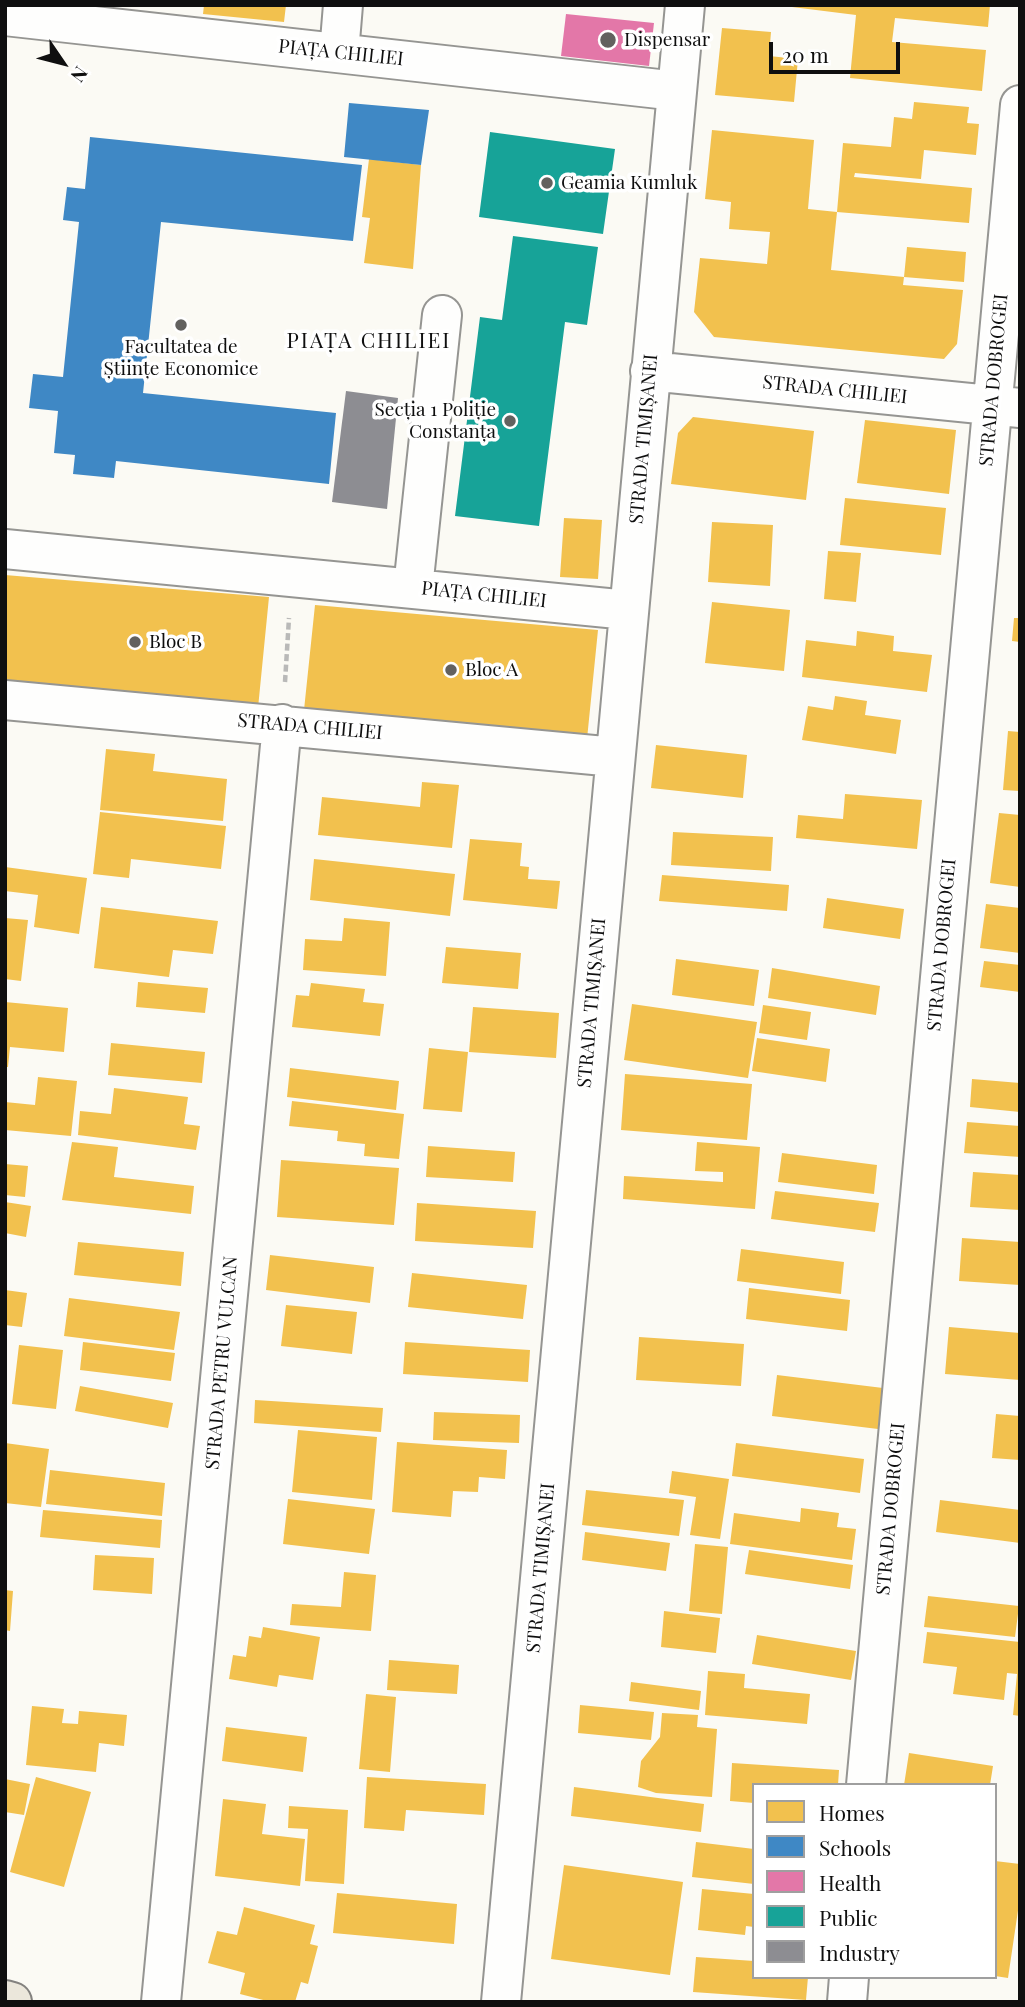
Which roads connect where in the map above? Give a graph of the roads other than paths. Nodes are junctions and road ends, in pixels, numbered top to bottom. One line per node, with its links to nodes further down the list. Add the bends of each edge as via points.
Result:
1 (343, 5): 4 (street)
2 (685, 5): 5 (street, STRADA TIMIȘANEI)
3 (5, 16): 4 (street, PIAȚA CHILIEI)
4 (339, 53): 5 (street, PIAȚA CHILIEI)
5 (677, 91): 8 (street, STRADA TIMIȘANEI)
6 (1020, 105): 9 (street, STRADA DOBROGEI)
7 (442, 315): 11 (street)
8 (650, 371): 9 (street, STRADA CHILIEI); 12 (street, STRADA TIMIȘANEI)
9 (1005, 407): 16 (street, STRADA DOBROGEI)
10 (5, 549): 11 (street, PIAȚA CHILIEI)
11 (413, 588): 12 (street, PIAȚA CHILIEI)
12 (628, 610): 15 (street, STRADA TIMIȘANEI)
13 (5, 700): 14 (street, STRADA CHILIEI)
14 (282, 723): 15 (street, STRADA CHILIEI); 20 (street, STRADA PETRU VULCAN)
15 (615, 757): 21 (street, STRADA TIMIȘANEI)
16 (866, 1783)
17 (849, 1979): 22 (street)
18 (5, 2000): 19 (main road)
19 (12, 2002)
20 (161, 2002)
21 (501, 2002)
22 (847, 2002)

